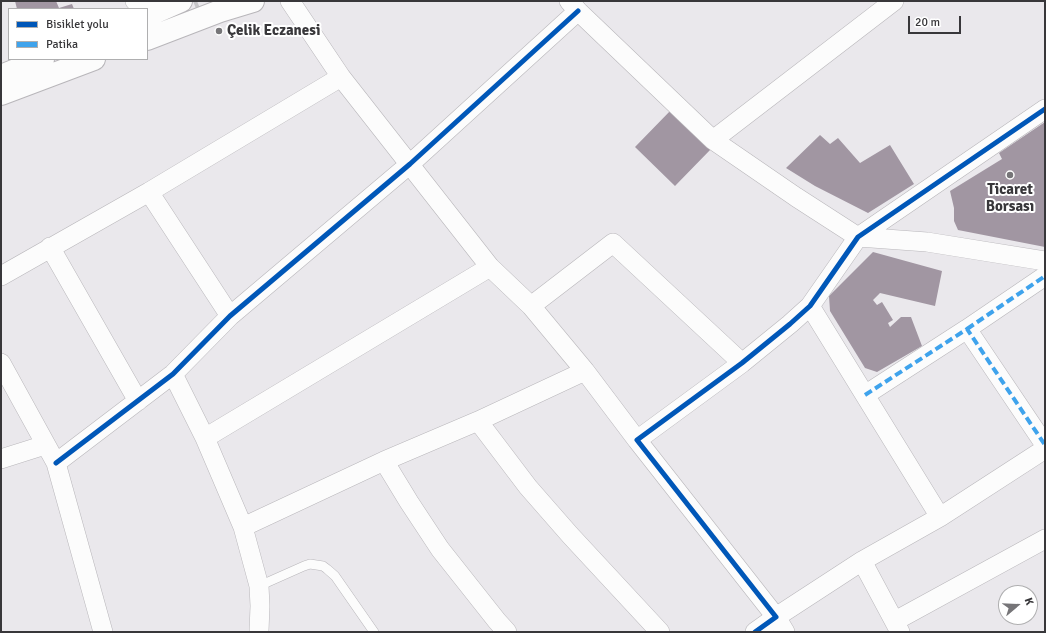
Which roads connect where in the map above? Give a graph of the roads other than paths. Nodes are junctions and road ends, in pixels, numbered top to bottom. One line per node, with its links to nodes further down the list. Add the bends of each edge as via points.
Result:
1 (135, 1): 6 (street)
2 (253, 1): 7 (main road)
3 (290, 1): 11 (street)
4 (894, 1): 14 (street)
5 (574, 6): 14 (street); 15 (street)
6 (164, 9)
7 (148, 39)
8 (41, 60): 10 (main road)
9 (91, 60): 12 (main road)
10 (1, 76)
11 (341, 77): 15 (street); 16 (street)
12 (1, 94)
13 (1045, 109): 17 (street)
14 (713, 140): 17 (street)
15 (410, 164): 20 (street); 25 (street)
16 (149, 192): 18 (street); 25 (street)
17 (858, 237): 19 (street, via 927,242); 24 (street)
18 (50, 247): 21 (street); 32 (street)
19 (1045, 261)
20 (490, 267): 23 (street); 34 (street)
21 (1, 276)
22 (1045, 276): 26 (street)
23 (531, 306): 28 (street, via 613,243); 29 (street)
24 (810, 306): 28 (street); 31 (street)
25 (230, 316): 30 (street)
26 (967, 329): 31 (street); 37 (street)
27 (1, 363): 36 (street)
28 (742, 363): 35 (street)
29 (585, 371): 33 (street); 35 (street)
30 (173, 374): 32 (street); 34 (street)
31 (864, 395): 42 (street)
32 (138, 401): 41 (street)
33 (478, 422): 40 (street); 53 (street, via 564,529)
34 (205, 438): 43 (street)
35 (637, 440): 47 (street)
36 (45, 445): 39 (street); 41 (street)
37 (1045, 445)
38 (1045, 449): 42 (street)
39 (1, 459)
40 (384, 461): 43 (street); 52 (street, via 440,549)
41 (56, 463): 49 (street)
42 (940, 517): 45 (street)
43 (243, 527): 46 (street)
44 (1045, 540): 48 (street)
45 (862, 560): 47 (street); 48 (street)
46 (259, 586): 50 (street); 51 (lane, via 310,564 323,566 335,576)
47 (780, 624): 54 (street)
48 (898, 626)
49 (103, 632)
50 (258, 632)
51 (374, 632)
52 (507, 632)
53 (660, 632)
54 (755, 632)

